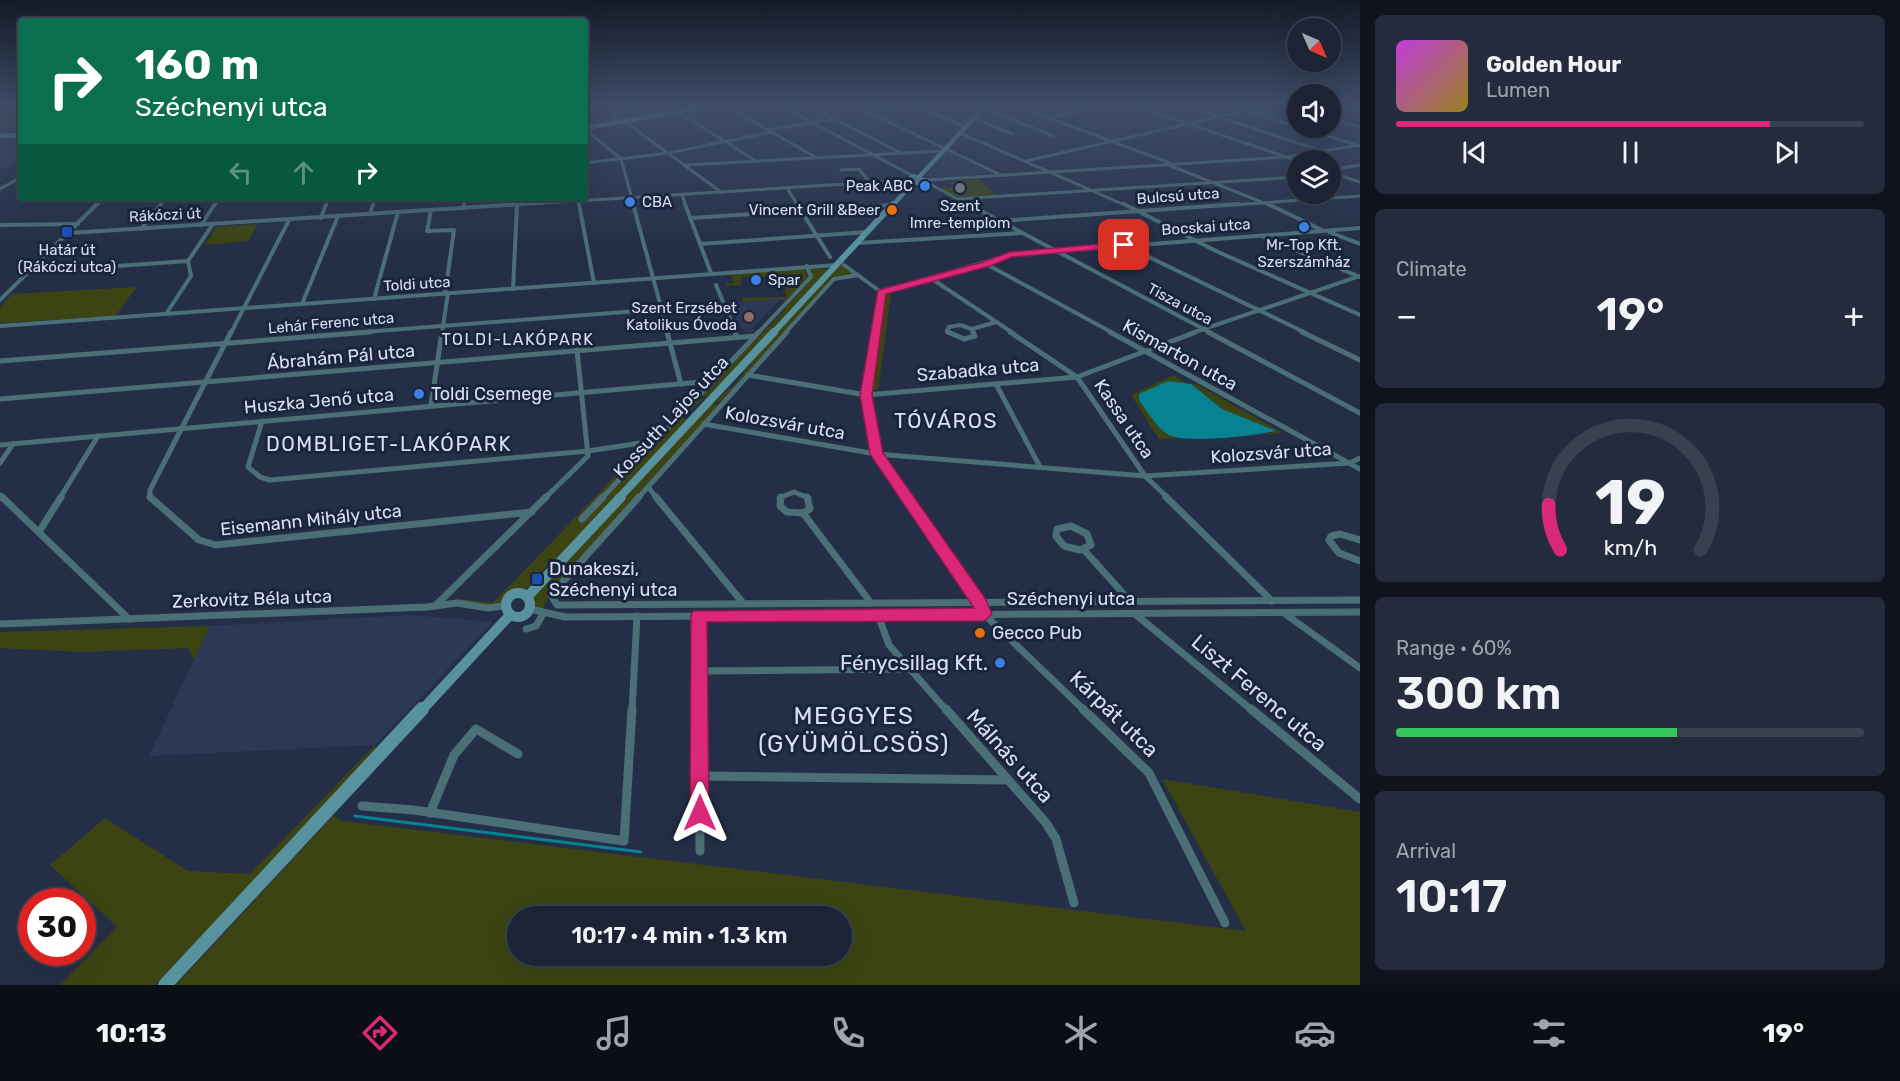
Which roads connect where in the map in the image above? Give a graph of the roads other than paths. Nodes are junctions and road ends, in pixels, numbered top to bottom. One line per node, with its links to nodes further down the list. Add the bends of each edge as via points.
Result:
1 (613, 152): 18 (street)
2 (674, 152): 13 (street)
3 (741, 152): 19 (street)
4 (806, 152): 17 (street)
5 (867, 152): 15 (street)
6 (916, 152): 14 (street)
7 (942, 152): 32 (street, Kossuth Lajos utca)
8 (949, 152): 28 (street)
9 (1004, 152): 20 (street)
10 (1064, 152): 20 (street)
11 (1139, 152): 23 (street)
12 (1271, 152): 16 (street)
13 (669, 153): 18 (street); 22 (street)
14 (901, 153): 15 (street)
15 (873, 155): 17 (street); 32 (street)
16 (1286, 157): 23 (street)
17 (817, 158): 19 (street)
18 (621, 159): 21 (street); 43 (street)
19 (756, 161): 22 (street)
20 (1025, 161): 27 (street)
21 (588, 163)
22 (685, 165): 40 (street)
23 (1171, 165): 27 (street); 36 (street)
24 (1360, 165): 25 (street)
25 (1341, 169)
26 (841, 170): 35 (street, via 859,169)
27 (1050, 172): 28 (street); 39 (street)
28 (1002, 175): 33 (street)
29 (1341, 176): 34 (street)
30 (1287, 178): 36 (street)
31 (18, 179): 38 (street)
32 (913, 179): 33 (street); 35 (street, Rákóczi út); 57 (street, Kossuth Lajos utca)
33 (927, 181): 45 (street, Tisza utca)
34 (1360, 182)
35 (870, 183): 37 (street, Rákóczi út)
36 (1214, 183): 39 (street); 55 (street)
37 (787, 188): 40 (street, Rákóczi út); 60 (street)
38 (0, 189)
39 (1091, 191): 45 (street); 61 (street)
40 (722, 192): 41 (street, Rákóczi út)
41 (682, 195): 43 (street, Rákóczi út); 66 (street)
42 (1360, 196): 55 (street, Bulcsú utca)
43 (631, 198): 44 (street, Rákóczi út); 96 (street)
44 (588, 199)
45 (958, 199): 68 (street, Tisza utca)
46 (101, 201): 71 (street)
47 (164, 201): 74 (street)
48 (218, 201): 72 (street)
49 (328, 201): 65 (street)
50 (374, 201): 63 (street)
51 (465, 201): 58 (street)
52 (520, 201): 56 (street)
53 (554, 201): 56 (street, Rákóczi út)
54 (578, 201): 98 (street)
55 (1264, 202): 61 (street, Bulcsú utca); 75 (street)
56 (519, 204): 58 (street, Rákóczi út); 100 (street)
57 (892, 205): 60 (street); 76 (street, Kossuth Lajos utca)
58 (464, 208): 59 (street, Rákóczi út)
59 (431, 210): 62 (street, Rákóczi út); 102 (street, via 427,231 454,230)
60 (801, 211): 66 (street); 80 (street)
61 (1140, 211): 68 (street, Bulcsú utca); 81 (street)
62 (398, 212): 63 (street, Rákóczi út); 104 (street)
63 (370, 214): 64 (street, Rákóczi út)
64 (338, 216): 65 (street, Rákóczi út); 106 (street)
65 (321, 218): 67 (street, Rákóczi út)
66 (690, 218): 83 (street)
67 (289, 220): 69 (street, Rákóczi út); 107 (street)
68 (999, 221): 78 (street, Tisza utca)
69 (213, 224): 72 (street, Rákóczi út); 88 (street)
70 (0, 225): 71 (street)
71 (78, 225): 77 (street)
72 (201, 225): 74 (street, Rákóczi út)
73 (1360, 228): 75 (street, Bocskai utca)
74 (141, 229): 77 (street, Rákóczi út)
75 (1325, 230): 79 (street, Bocskai utca); 84 (street)
76 (867, 232): 80 (street); 82 (street, Kossuth Lajos utca)
77 (69, 233): 92 (street)
78 (1021, 233): 82 (street); 86 (street, Tisza utca)
79 (1261, 235): 81 (street, Bocskai utca); 95 (street)
80 (817, 236): 83 (street); 87 (street)
81 (1195, 240): 85 (street, Bocskai utca); 103 (street)
82 (857, 243): 90 (street, Kossuth Lajos utca)
83 (700, 244): 93 (street)
84 (1360, 244)
85 (1124, 245): 86 (street, Bocskai utca); 109 (street)
86 (1054, 251): 89 (street, Bocskai utca, via 1010,255); 116 (street, Tisza utca)
87 (830, 257)
88 (188, 261): 92 (street); 110 (street, via 191,276)
89 (986, 264): 97 (street, Bocskai utca); 122 (street, Kismarton utca)
90 (840, 265): 91 (street, Toldi utca); 94 (street); 161 (street, Kossuth Lajos utca)
91 (807, 266): 93 (street, Toldi utca); 117 (street, via 811,277)
92 (31, 272): 105 (street)
93 (711, 273): 96 (street, Toldi utca)
94 (858, 275): 101 (street); 126 (street, Kossuth Lajos utca, via 834,279)
95 (1360, 277): 103 (street, Szabadka utca)
96 (653, 278): 98 (street, Toldi utca); 108 (street)
97 (932, 279): 101 (street, Bocskai utca); 112 (street, Kassa utca)
98 (594, 283): 100 (street, Toldi utca)
99 (716, 285): 118 (street)
100 (513, 289): 102 (street, Toldi utca)
101 (881, 292): 133 (street)
102 (447, 293): 104 (street, Toldi utca); 114 (street)
103 (1311, 293): 109 (street, Szabadka utca); 111 (street)
104 (374, 299): 106 (street, Toldi utca)
105 (0, 300)
106 (302, 304): 107 (street, Toldi utca)
107 (242, 309): 110 (street, Toldi utca); 120 (street)
108 (663, 309): 114 (street, Lehár Ferenc utca); 119 (street)
109 (1260, 311): 116 (street, Szabadka utca); 123 (street)
110 (166, 314): 113 (street, Toldi utca)
111 (1360, 315)
112 (996, 322): 115 (street); 127 (street, Kassa utca)
113 (0, 326)
114 (444, 326): 120 (street, Lehár Ferenc utca); 125 (street)
115 (972, 329): 115 (street, via 956,325 947,331 965,340 975,336)
116 (1205, 331): 122 (street, Szabadka utca); 136 (street, Tisza utca)
117 (755, 336): 118 (street, Ábrahám Pál utca); 128 (street)
118 (737, 337): 119 (street, Ábrahám Pál utca)
119 (672, 342): 121 (street, Ábrahám Pál utca); 130 (street)
120 (226, 343): 124 (street, Lehár Ferenc utca); 129 (street)
121 (577, 350): 125 (street, Ábrahám Pál utca); 132 (street)
122 (1143, 350): 127 (street, Szabadka utca); 148 (street, Kismarton utca)
123 (1360, 360)
124 (0, 361)
125 (438, 362): 129 (street, Ábrahám Pál utca); 135 (street)
126 (748, 375): 133 (street, Szabadka utca); 138 (street, Kossuth Lajos utca)
127 (1077, 377): 131 (street, Szabadka utca); 151 (street, Kassa utca)
128 (712, 381): 130 (street, Huszka Jenő utca); 141 (street)
129 (206, 382): 134 (street, Ábrahám Pál utca); 139 (street)
130 (681, 384): 132 (street, Huszka Jenő utca)
131 (996, 384): 133 (street, Szabadka utca); 149 (street)
132 (582, 393): 135 (street, Huszka Jenő utca); 144 (street)
133 (866, 395): 145 (street)
134 (0, 399)
135 (431, 405): 137 (street, Huszka Jenő utca)
136 (1360, 413)
137 (262, 421): 139 (street, Huszka Jenő utca); 144 (street, via 248,467 270,480)
138 (704, 424): 145 (street, Kolozsvár utca); 152 (street, Kossuth Lajos utca)
139 (182, 428): 140 (street, Huszka Jenő utca); 154 (street, Eisemann Mihály utca, via 150,490 150,499 208,544)
140 (98, 436): 142 (street, Huszka Jenő utca); 157 (street)
141 (654, 441): 144 (street); 156 (street)
142 (14, 444): 143 (street, Huszka Jenő utca); 147 (street)
143 (0, 445)
144 (588, 451): 154 (street, via 588,456)
145 (876, 454): 149 (street, Kolozsvár utca); 165 (street)
146 (1360, 458): 148 (street, Kolozsvár utca)
147 (0, 462)
148 (1350, 463): 150 (street, Kismarton utca); 151 (street, Kolozsvár utca)
149 (1040, 467): 151 (street, Kolozsvár utca)
150 (1360, 469)
151 (1145, 476): 163 (street, Kassa utca)
152 (648, 487): 164 (street, Kossuth Lajos utca, via 551,595); 167 (street)
153 (0, 495): 157 (street)
154 (532, 512): 169 (street)
155 (803, 513): 155 (street, via 812,505 806,495 791,492 780,498 780,506 787,512); 168 (street)
156 (582, 519)
157 (39, 532): 180 (street)
158 (1360, 540): 160 (street, via 1340,534 1329,540 1339,553)
159 (1084, 550): 159 (street, via 1091,545 1087,534 1071,526 1057,529 1056,536 1062,544); 166 (street)
160 (1360, 561)
161 (528, 596): 170 (street, via 532,602); 171 (street, via 511,597)
162 (1360, 600): 163 (street, Széchenyi utca)
163 (1272, 601): 166 (street, Széchenyi utca)
164 (553, 602): 167 (street, Széchenyi utca)
165 (980, 602): 166 (street, Széchenyi utca); 168 (street, Széchenyi utca); 175 (street)
166 (1130, 602)
167 (743, 603): 168 (street, Széchenyi utca)
168 (871, 603)
169 (436, 606): 171 (street, Zerkovitz Béla utca, via 457,603); 180 (street, Zerkovitz Béla utca)
170 (530, 609): 171 (street, via 520,616); 174 (street, Széchenyi utca)
171 (507, 611): 195 (street)
172 (1360, 612): 173 (street, Széchenyi utca)
173 (1284, 613): 176 (street, Széchenyi utca); 183 (street)
174 (543, 614): 178 (street, Széchenyi utca); 182 (street, via 536,626)
175 (984, 614): 176 (street, Széchenyi utca); 177 (street, Széchenyi utca); 194 (street, Kárpát utca, via 1149,773)
176 (1135, 614): 189 (street, Liszt Ferenc utca)
177 (878, 615): 179 (street, Széchenyi utca); 184 (street, Málnás utca, via 889,645)
178 (637, 616): 179 (street, Széchenyi utca); 191 (street, via 624,841)
179 (699, 616): 185 (street)
180 (129, 619): 181 (street, Zerkovitz Béla utca)
181 (0, 624)
182 (526, 629)
183 (1360, 668)
184 (909, 669): 185 (street); 188 (street, Málnás utca)
185 (699, 671): 187 (street)
186 (518, 754): 191 (street, via 476,729 454,755)
187 (699, 776): 188 (street); 192 (street)
188 (1007, 780): 193 (street, Málnás utca, via 1056,839)
189 (1360, 800)
190 (362, 806): 191 (street)
191 (430, 813)
192 (700, 851)
193 (1074, 903)
194 (1225, 923)
195 (165, 985)

